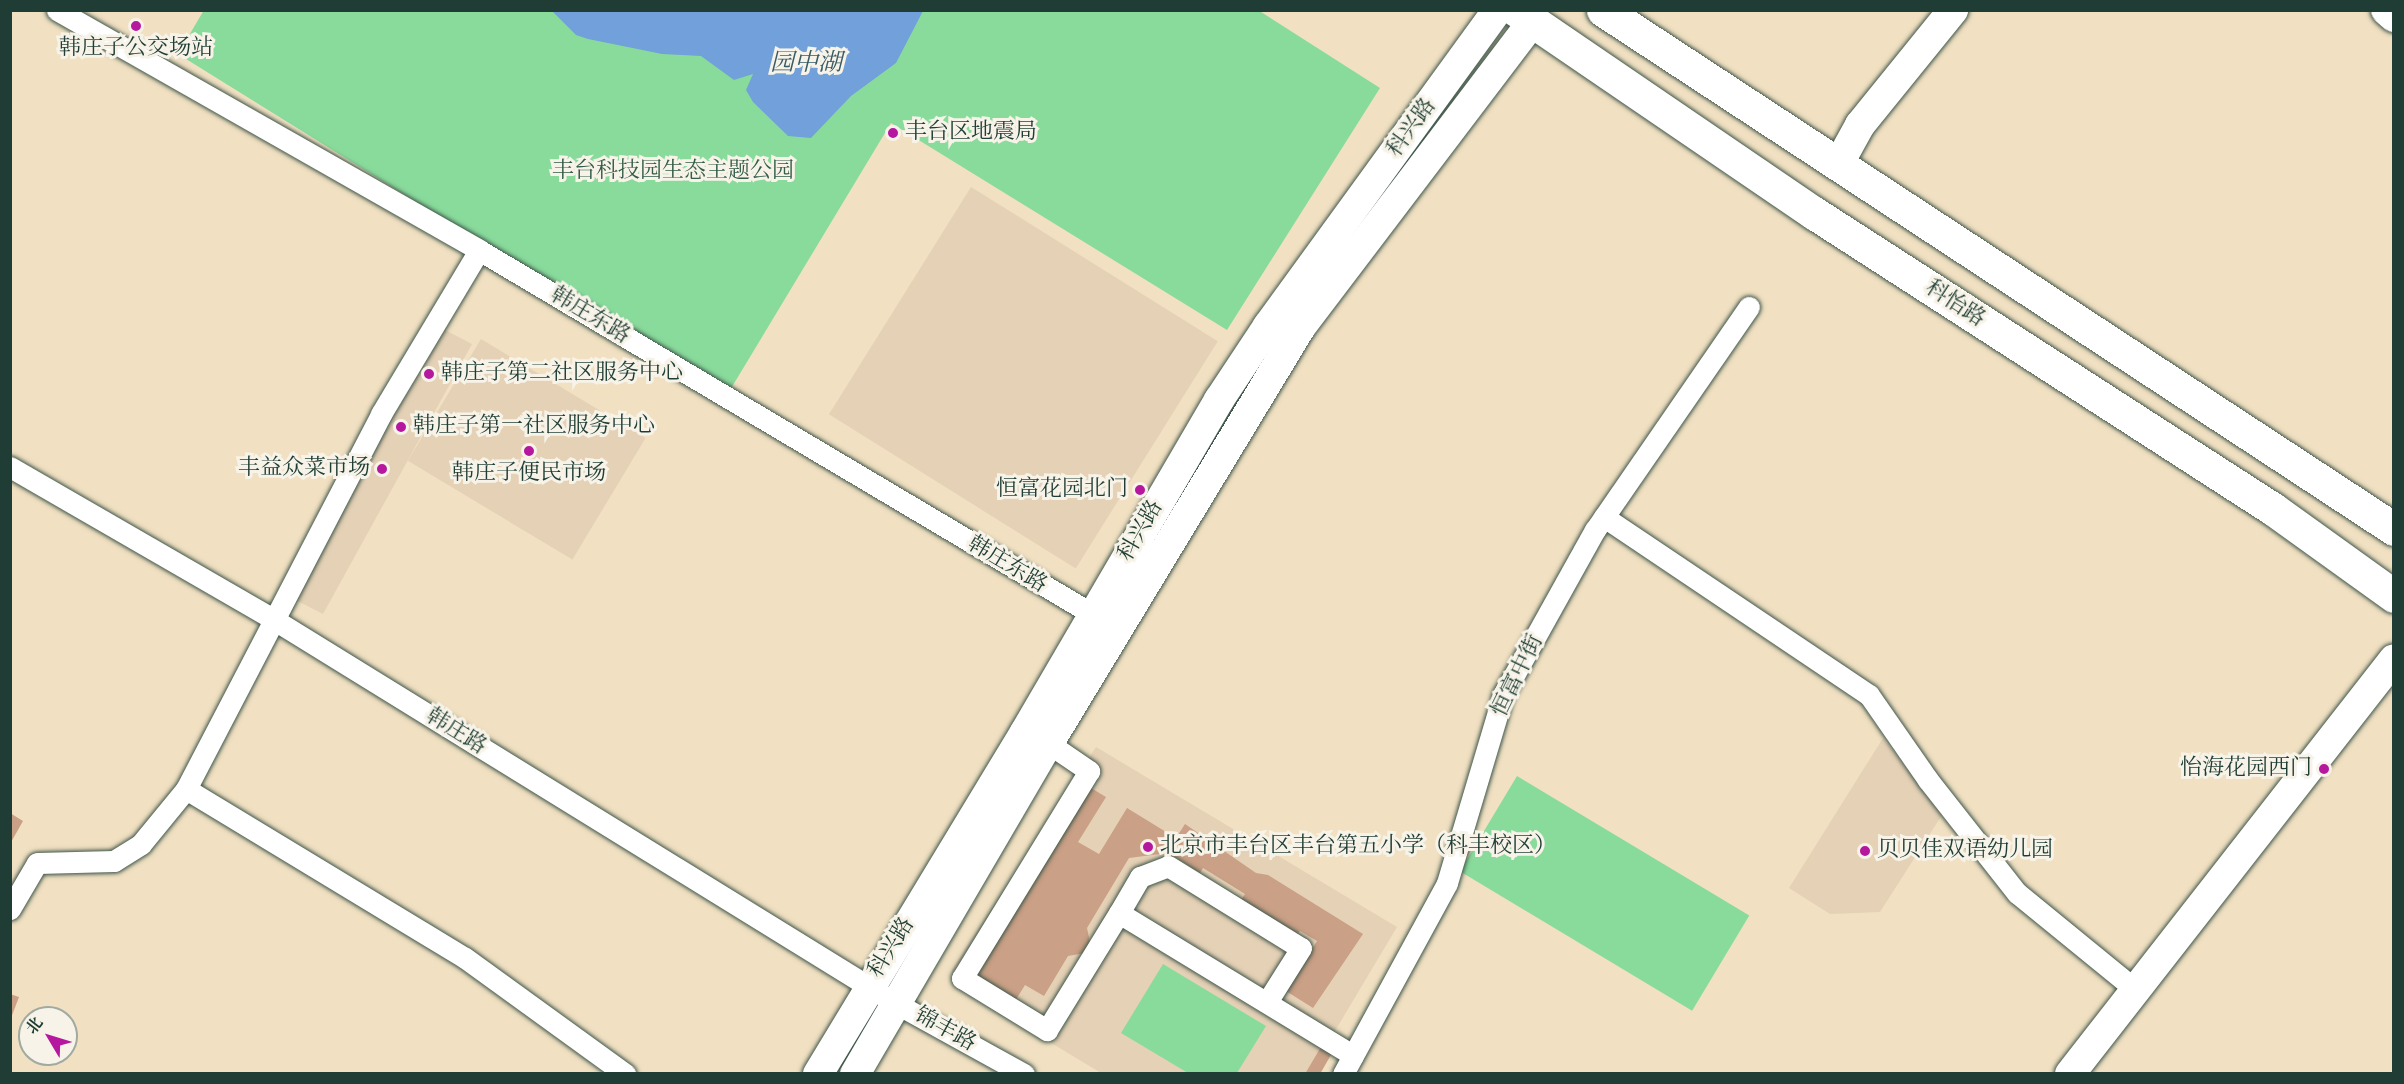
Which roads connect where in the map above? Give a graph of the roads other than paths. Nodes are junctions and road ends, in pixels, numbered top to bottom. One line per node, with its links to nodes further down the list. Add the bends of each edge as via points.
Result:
1 (57, 10): 9 (street, 韩庄东路)
2 (1498, 10): 16 (main road, 科兴路, via 1268,326 1219,400)
3 (1603, 10): 8 (main road)
4 (1953, 10): 8 (main road, via 1860,125)
5 (2386, 10): 7 (main road)
6 (1529, 14): 14 (main road, 科怡路, via 1814,213 2273,509); 16 (main road, 科兴路, via 1300,328)
7 (2394, 17)
8 (1838, 165): 13 (main road)
9 (479, 250): 15 (street, via 381,414); 16 (street, 韩庄东路)
10 (1749, 307): 12 (street, 恒富中街)
11 (10, 467): 15 (street, 韩庄路)
12 (1604, 517): 23 (street, via 1869,694 1928,780 2018,893); 26 (street, 恒富中街, via 1503,695 1447,883)
13 (2394, 529)
14 (2394, 596)
15 (273, 619): 19 (street); 22 (street, 韩庄路)
16 (1105, 622): 18 (main road, 科兴路); 22 (main road, 科兴路)
17 (2394, 659): 23 (main road)
18 (1048, 743): 21 (street, via 1089,771 962,978 1047,1030); 25 (main road, 科兴路)
19 (186, 789): 20 (street, via 141,844 114,861 37,863); 27 (street, via 465,958)
20 (10, 909)
21 (1119, 914): 24 (street); 24 (street, via 1140,877 1168,866 1301,948)
22 (869, 986): 25 (street, 韩庄路); 28 (main road, 科兴路)
23 (2136, 990): 32 (main road)
24 (1267, 1002): 26 (street)
25 (897, 1004): 29 (main road, 科兴路); 30 (street, 锦丰路)
26 (1353, 1054): 31 (street, 恒富中街)
27 (625, 1074)
28 (818, 1074)
29 (855, 1074)
30 (1024, 1074)
31 (1343, 1074)
32 (2070, 1074)

